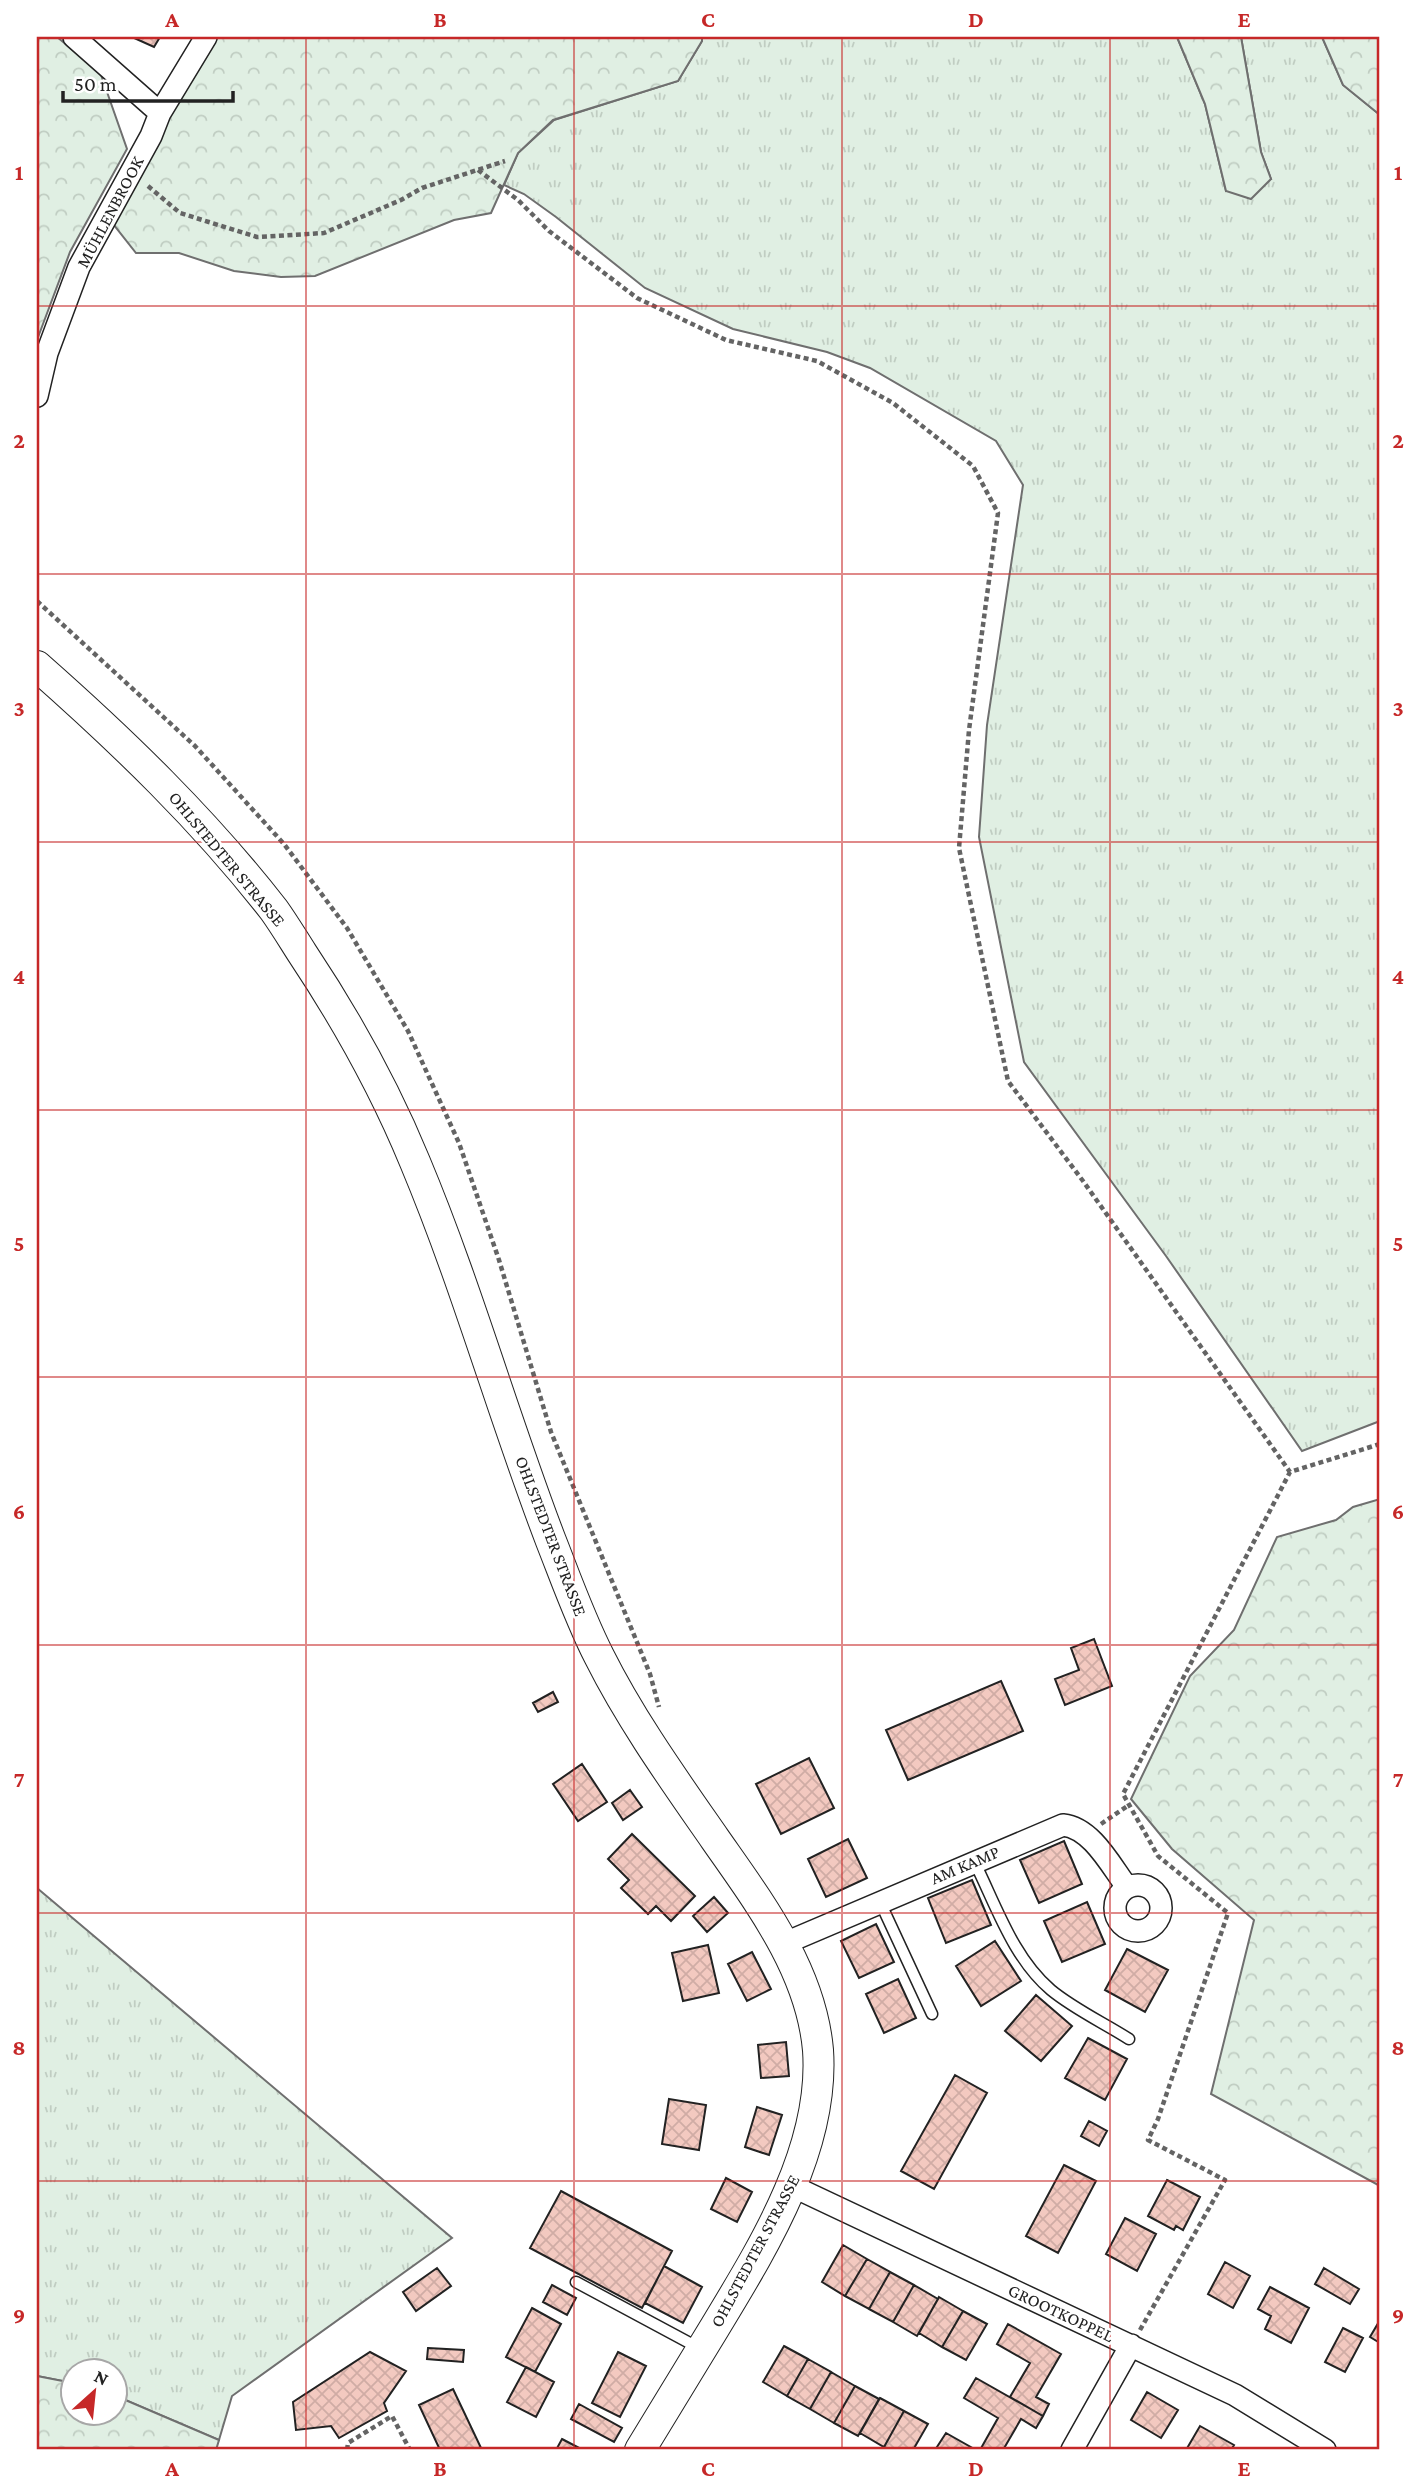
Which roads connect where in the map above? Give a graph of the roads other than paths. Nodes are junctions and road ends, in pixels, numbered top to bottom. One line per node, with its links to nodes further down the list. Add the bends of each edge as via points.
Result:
1 (74, 37): 3 (street)
2 (206, 37): 3 (street, MÜHLENBROOK)
3 (160, 113): 4 (street, MÜHLENBROOK, via 79,267 47,353)
4 (37, 396)
5 (37, 666): 9 (street, OHLSTEDTER STRASSE, via 108,728 193,814 275,912 332,998 415,1161 529,1484 599,1656 644,1733)
6 (974, 1861): 7 (street, AM KAMP, via 1063,1825 1074,1826); 8 (street, AM KAMP); 11 (lane, via 1019,1953 1034,1972 1052,1991)
7 (1127, 1887)
8 (880, 1902): 9 (street, AM KAMP); 10 (lane)
9 (783, 1944): 12 (street, OHLSTEDTER STRASSE, via 805,1990 818,2054 809,2136)
10 (932, 2014)
11 (1129, 2039)
12 (792, 2186): 14 (street, GROOTKOPPEL); 15 (street, OHLSTEDTER STRASSE, via 743,2281)
13 (576, 2282): 15 (lane)
14 (1131, 2346): 17 (street); 18 (street, GROOTKOPPEL, via 1236,2395)
15 (701, 2349): 16 (street, OHLSTEDTER STRASSE)
16 (640, 2450)
17 (1072, 2450)
18 (1325, 2450)

